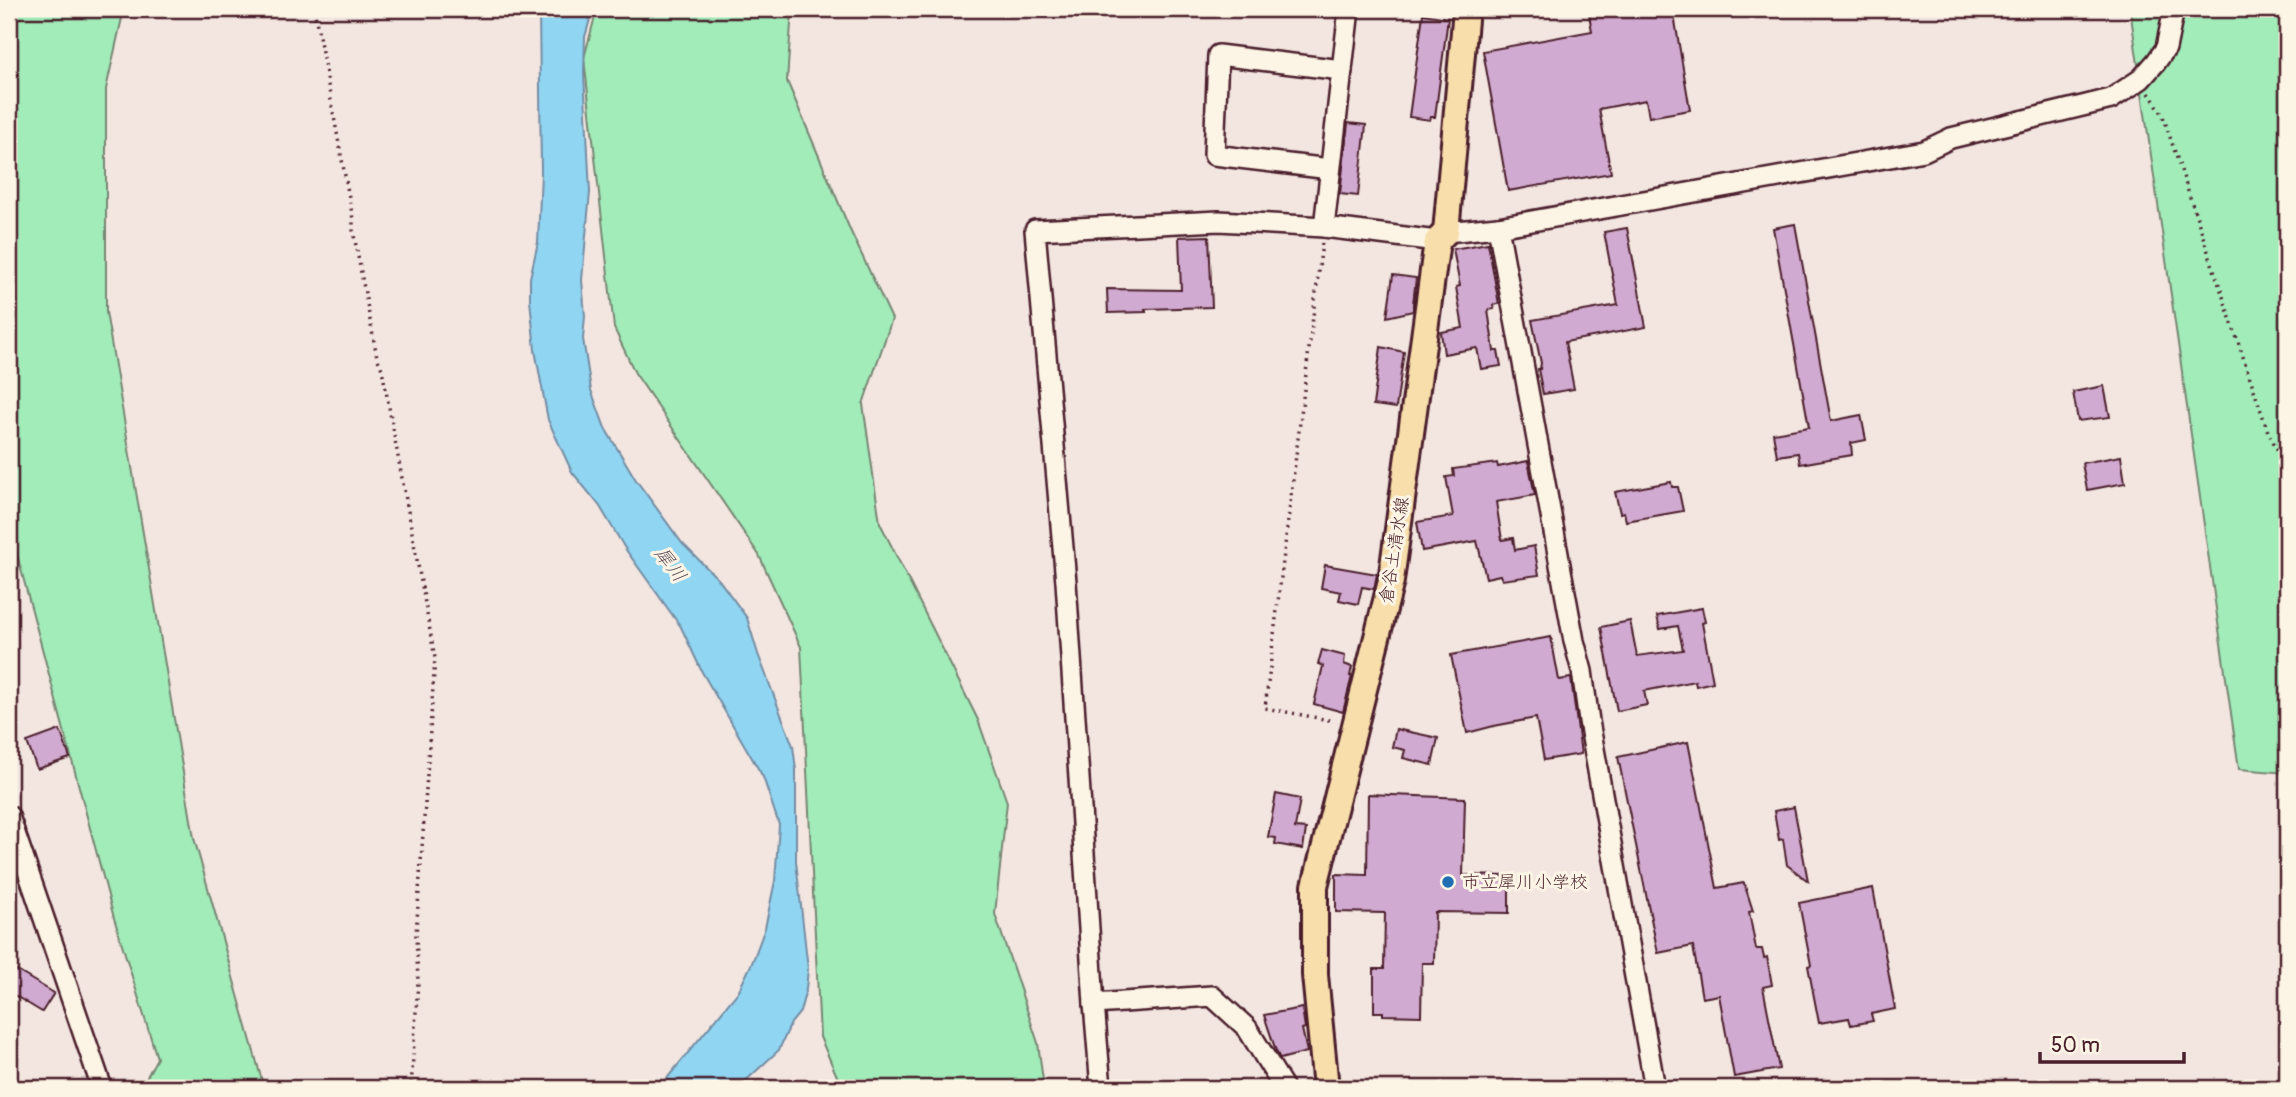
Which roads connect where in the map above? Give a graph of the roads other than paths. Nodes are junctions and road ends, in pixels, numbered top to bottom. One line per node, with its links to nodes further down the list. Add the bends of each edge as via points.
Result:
1 (1349, 9): 4 (street)
2 (1466, 9): 8 (main road, 倉谷土清水線)
3 (2174, 9): 7 (street, via 2166,48 2141,79 2111,99 1951,138 1924,151)
4 (1342, 70): 5 (street); 5 (street, via 1218,55 1214,155)
5 (1330, 169): 6 (street)
6 (1324, 227): 8 (street); 10 (street, via 1219,221 1035,230 1067,594)
7 (1498, 227): 8 (street); 15 (street)
8 (1441, 236): 14 (main road, 倉谷土清水線, via 1391,581 1315,886 1315,975)
9 (9, 816): 11 (street)
10 (1094, 1004): 12 (street); 13 (street, via 1212,996 1247,1028)
11 (102, 1088)
12 (1101, 1088)
13 (1284, 1088)
14 (1326, 1088)
15 (1656, 1088)

